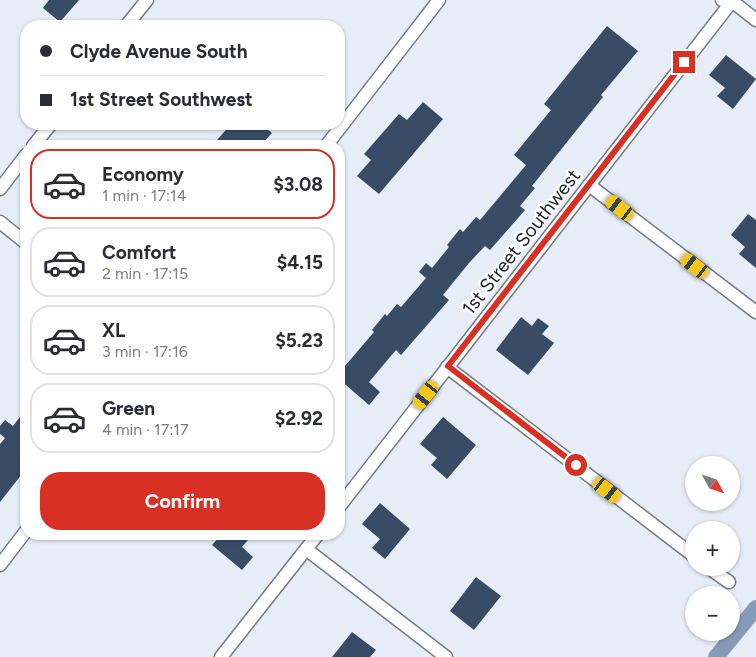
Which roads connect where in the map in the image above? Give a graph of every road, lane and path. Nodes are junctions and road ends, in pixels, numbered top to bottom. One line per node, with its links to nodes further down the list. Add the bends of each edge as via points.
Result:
1 (146, 0): 4 (street)
2 (439, 0): 6 (street)
3 (729, 0): 5 (street); 12 (street, 1st Street Southwest)
4 (131, 20)
5 (756, 20)
6 (345, 121)
7 (46, 130): 9 (street)
8 (338, 130): 10 (street)
9 (38, 140)
10 (331, 140)
11 (20, 163): 13 (street)
12 (589, 185): 16 (street); 17 (street, 1st Street Southwest)
13 (0, 189)
14 (0, 222): 15 (street)
15 (20, 238)
16 (756, 312)
17 (448, 366): 18 (street, 1st Street Southwest); 22 (street)
18 (345, 489)
19 (20, 539): 23 (street)
20 (313, 540): 21 (street)
21 (306, 549): 26 (street); 27 (street)
22 (685, 549)
23 (0, 565)
24 (720, 576): 25 (street)
25 (729, 582)
26 (221, 657)
27 (446, 657)

